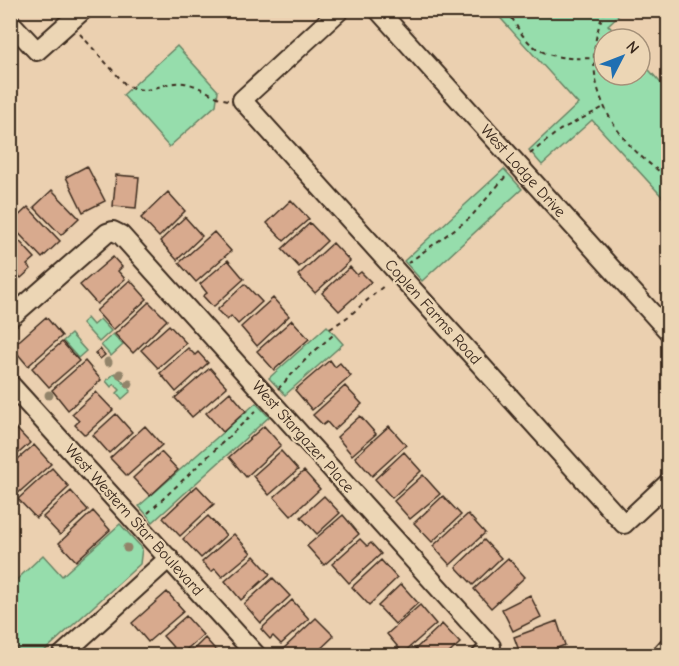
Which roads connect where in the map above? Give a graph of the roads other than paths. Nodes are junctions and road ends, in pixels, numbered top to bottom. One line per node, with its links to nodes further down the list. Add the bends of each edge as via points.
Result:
1 (340, 10): 8 (street, Coplen Farms Road, via 242,100 624,524)
2 (378, 10): 6 (street, West Lodge Drive)
3 (76, 17): 4 (street, via 37,51)
4 (10, 22)
5 (10, 318): 11 (street, West Stargazer Place, via 103,236 113,231 121,235)
6 (669, 331)
7 (10, 384): 9 (street, West Western Star Boulevard)
8 (669, 483)
9 (169, 558): 12 (street); 13 (street, West Western Star Boulevard)
10 (669, 647): 14 (street)
11 (486, 651)
12 (62, 656)
13 (257, 656)
14 (660, 656)

